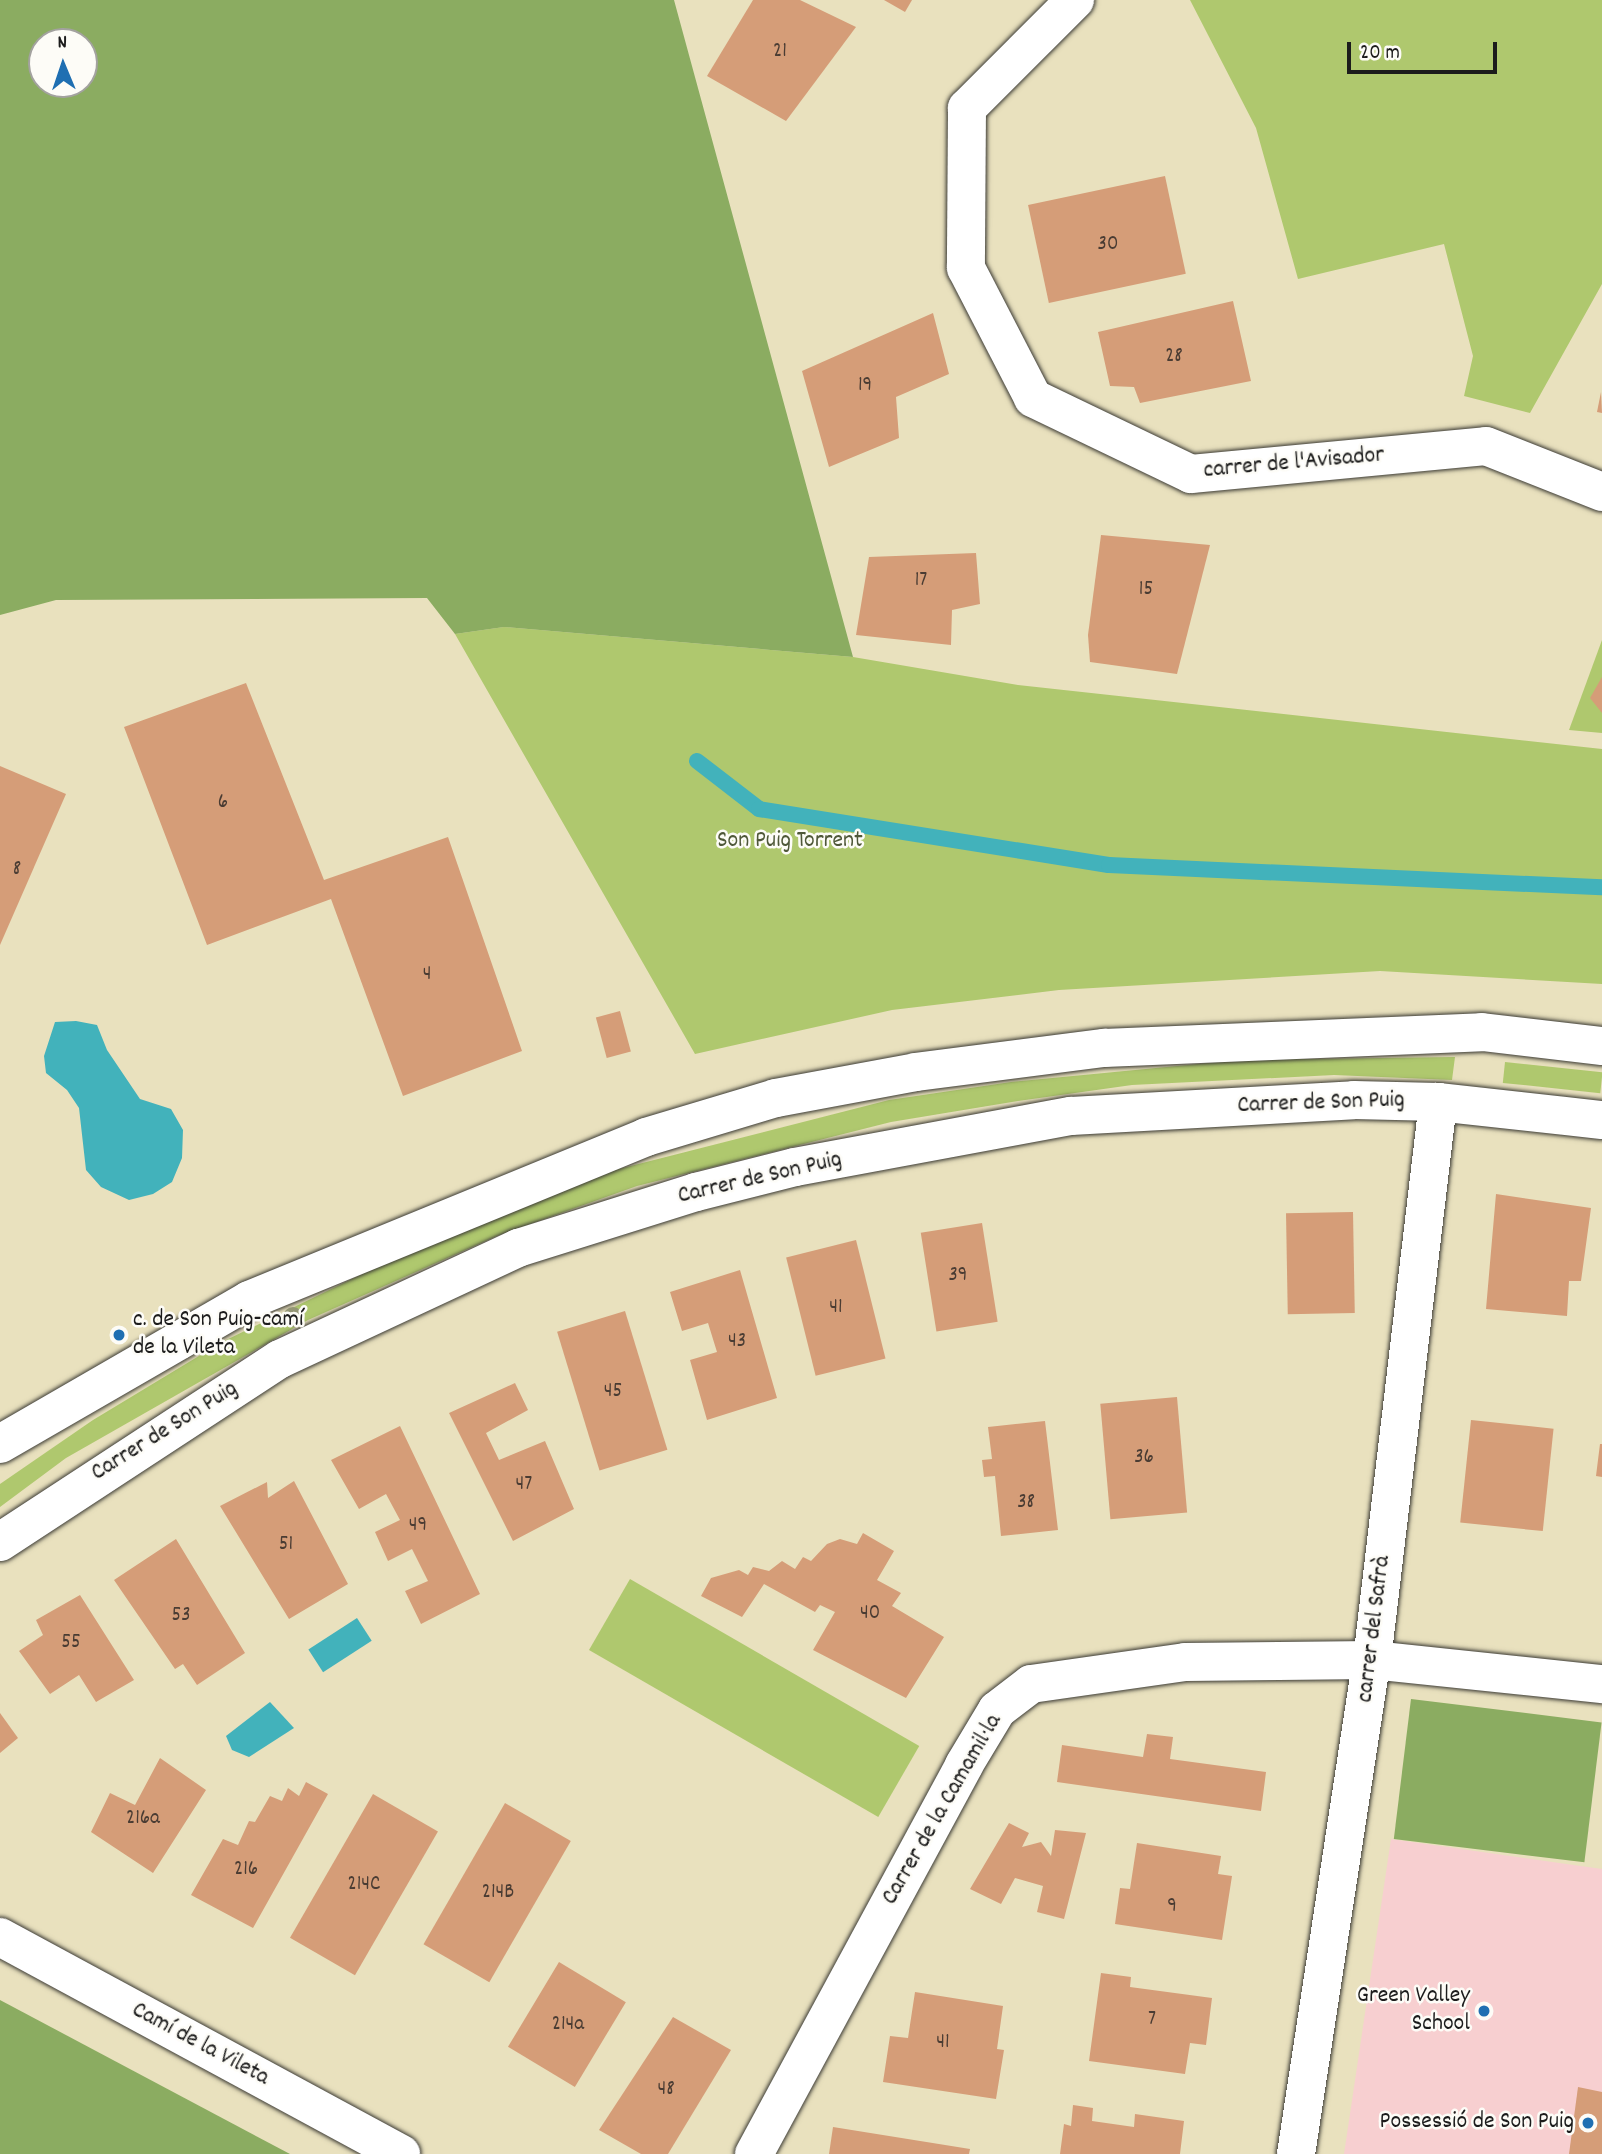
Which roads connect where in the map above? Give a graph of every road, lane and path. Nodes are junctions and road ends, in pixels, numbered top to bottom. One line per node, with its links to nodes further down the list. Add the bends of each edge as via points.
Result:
1 (1075, 0): 2 (street, carrer de l'Avisador, via 967,108 966,268 1033,398 1191,474 1486,446)
2 (1602, 492)
3 (1602, 1046): 6 (street, via 1482,1032 1104,1048 916,1072 776,1098 646,1137 248,1300)
4 (1438, 1102): 5 (street, Carrer de Son Puig); 7 (street, Carrer de Son Puig, via 1354,1100 1071,1116 795,1167 696,1192 518,1248 280,1359); 8 (street, carrer del Safrà)
5 (1602, 1120)
6 (0, 1444)
7 (0, 1542)
8 (1372, 1660): 9 (street, Carrer de la Camamil·la); 12 (street, Carrer de la Camamil·la, via 1185,1662 1031,1684 997,1710); 13 (street, carrer del Safrà)
9 (1602, 1685)
10 (0, 1937): 11 (street, Camí de la Vileta)
11 (401, 2154)
12 (754, 2154)
13 (1296, 2154)

